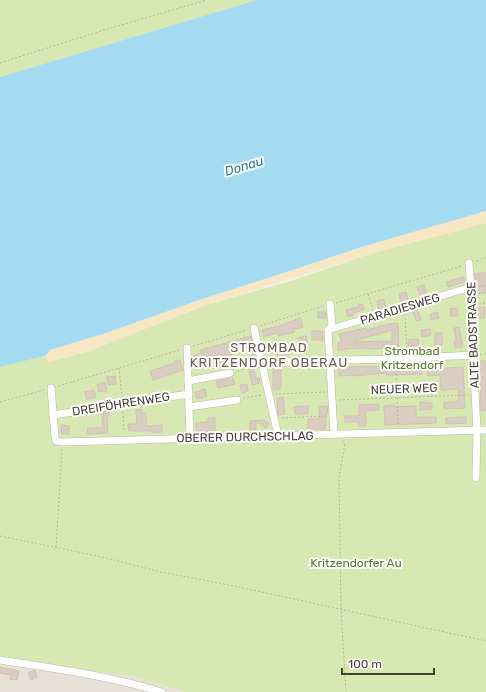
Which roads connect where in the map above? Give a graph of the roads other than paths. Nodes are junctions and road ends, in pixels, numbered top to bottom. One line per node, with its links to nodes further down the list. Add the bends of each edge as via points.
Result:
1 (469, 263): 2 (street, ALTE BADSTRASSE)
2 (471, 287): 5 (street, PARADIESWEG); 7 (street, ALTE BADSTRASSE)
3 (330, 304): 5 (street, via 332,326)
4 (254, 328): 9 (street)
5 (328, 330): 8 (street)
6 (187, 348): 11 (street)
7 (473, 355): 8 (street); 17 (street, ALTE BADSTRASSE)
8 (330, 360): 9 (street, via 294,361); 19 (street)
9 (262, 366): 20 (street)
10 (230, 373): 11 (street)
11 (188, 381): 13 (street)
12 (51, 388): 16 (street)
13 (189, 394): 15 (street); 16 (street, DREIFÖHRENWEG)
14 (237, 400): 15 (street)
15 (189, 407): 21 (street)
16 (53, 414): 21 (street, OBERER DURCHSCHLAG, via 54,437 63,442)
17 (477, 430): 18 (street, OBERER DURCHSCHLAG); 19 (street, OBERER DURCHSCHLAG); 22 (street, ALTE BADSTRASSE)
18 (486, 430)
19 (334, 434): 20 (street, OBERER DURCHSCHLAG)
20 (278, 436): 21 (street, OBERER DURCHSCHLAG)
21 (190, 438)
22 (476, 478)
23 (0, 660): 24 (street, via 72,671)
24 (162, 692)

